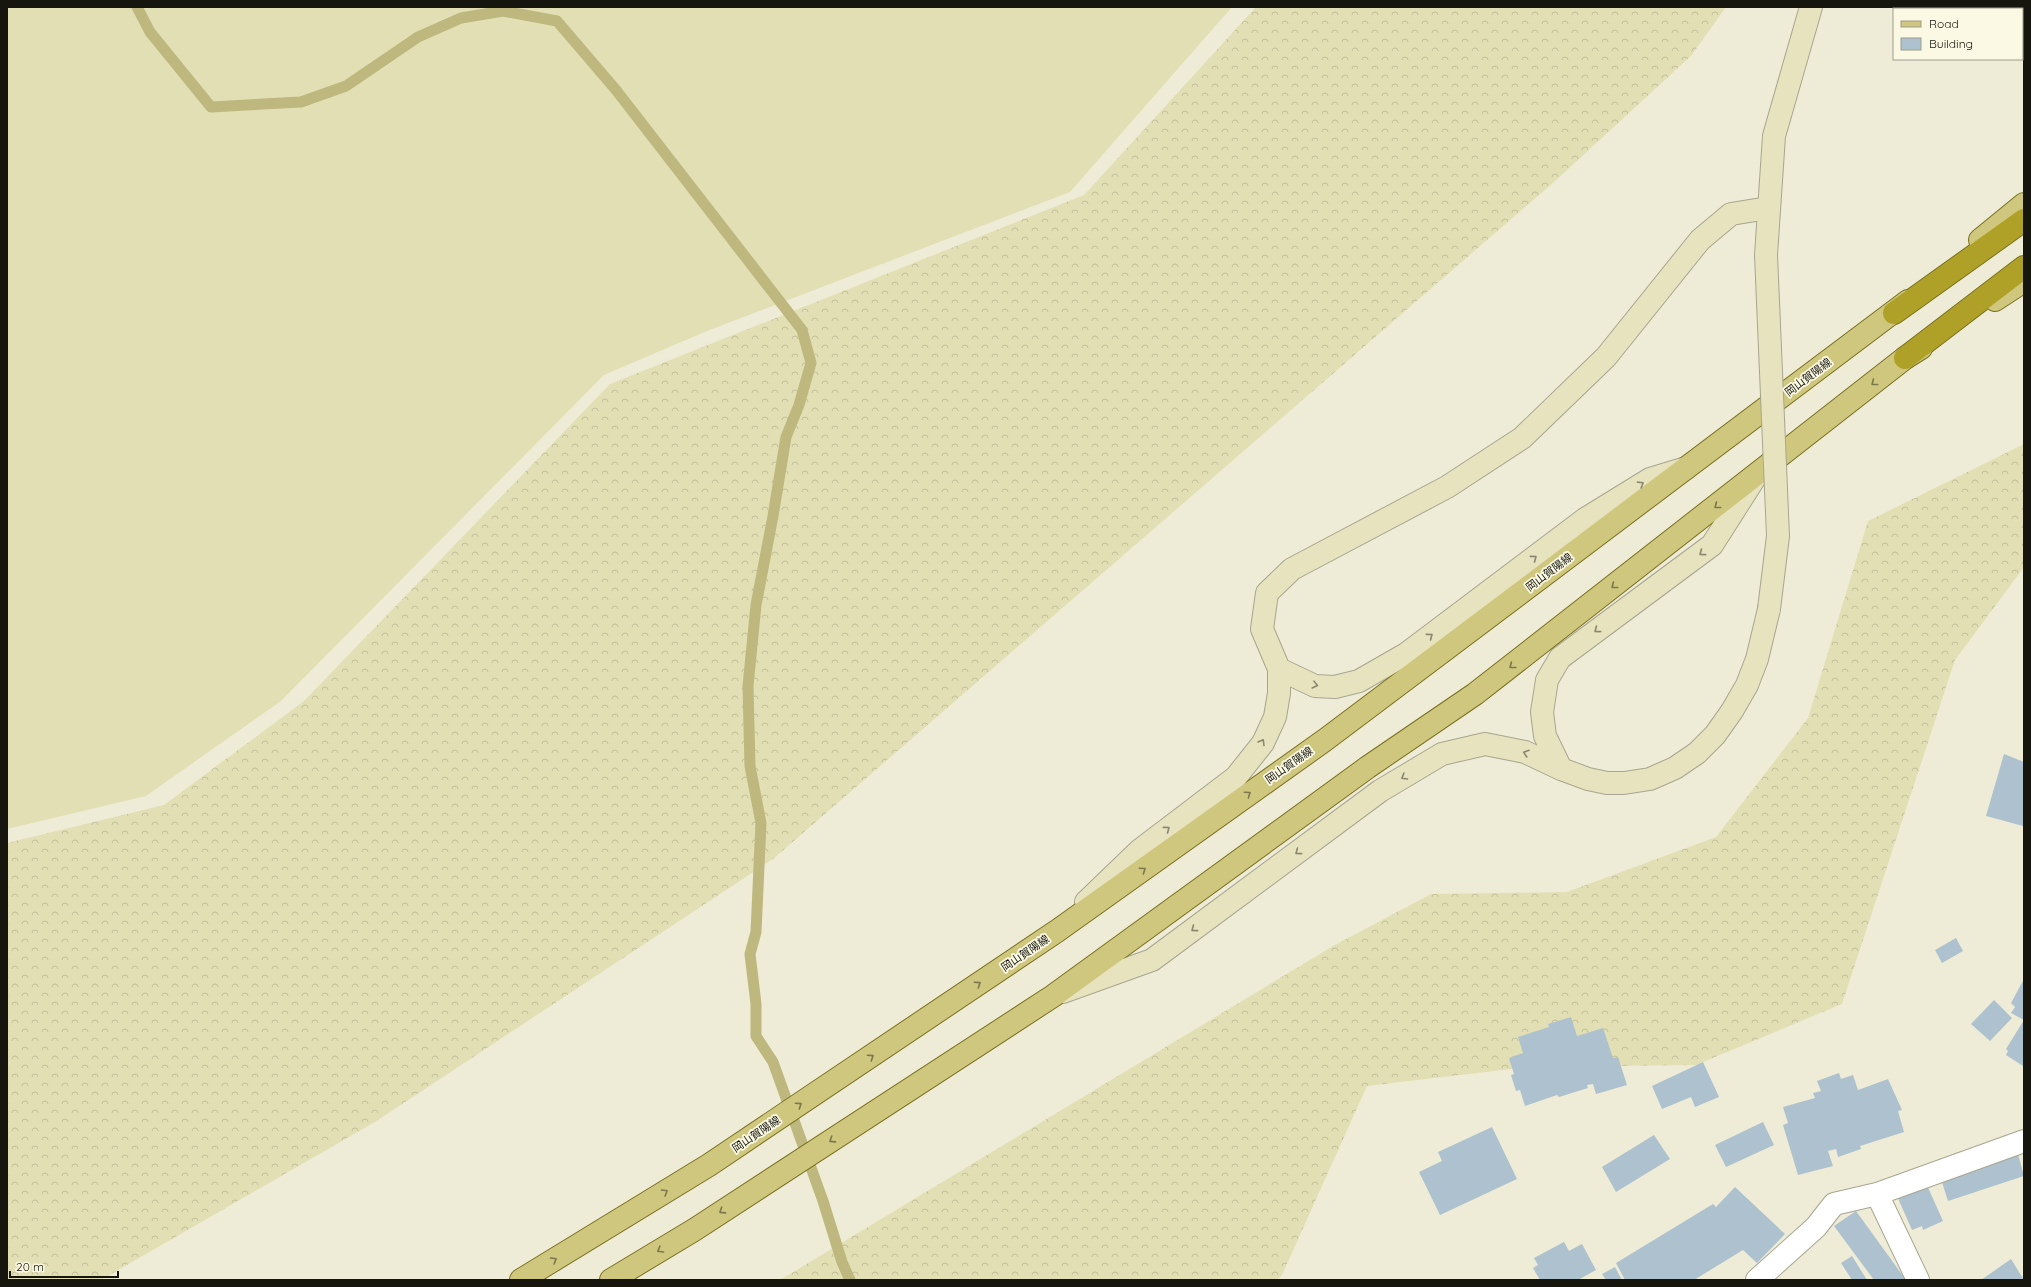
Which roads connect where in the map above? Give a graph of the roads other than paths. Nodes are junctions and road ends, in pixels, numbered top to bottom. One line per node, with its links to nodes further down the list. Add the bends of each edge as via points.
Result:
1 (1811, 7): 3 (street, via 1774,136)
2 (2024, 204): 7 (main road, 岡山賀陽線)
3 (1768, 208): 11 (street, via 1730,214 1700,240 1606,357 1522,438 1447,487 1292,569 1266,593 1262,629); 12 (street, bridge, via 1766,255 1778,536 1769,609 1757,659 1747,685 1715,735 1697,753 1675,768 1650,779 1624,783 1607,783)
4 (2024, 220): 7 (highway)
5 (2024, 267): 8 (highway)
6 (2024, 281): 8 (main road)
7 (1894, 313): 9 (main road, 岡山賀陽線)
8 (1905, 358): 10 (main road, one-way to 10)
9 (1689, 467): 11 (street, one-way to 9, via 1315,686 1334,688 1359,681 1406,654 1585,519 1650,479); 13 (main road, 岡山賀陽線, one-way to 9, via 1325,740)
10 (1756, 476): 12 (street, one-way to 12, via 1712,545 1560,658 1546,680 1542,712 1545,736); 14 (main road, one-way to 14, via 1475,694 1368,767)
11 (1279, 669): 13 (street, one-way to 11, via 1140,850 1236,776 1263,742 1275,717)
12 (1561, 769): 14 (street, one-way to 14, via 1525,752 1485,744 1442,754 1380,791 1152,960)
13 (1057, 931): 17 (main road, 岡山賀陽線, one-way to 13, via 709,1165)
14 (1053, 996): 18 (main road, one-way to 18, via 694,1230)
15 (2024, 1141): 16 (street)
16 (1877, 1194): 19 (street, via 1834,1204 1816,1227); 20 (street)
17 (521, 1280)
18 (611, 1280)
19 (1757, 1280)
20 (1918, 1280)

